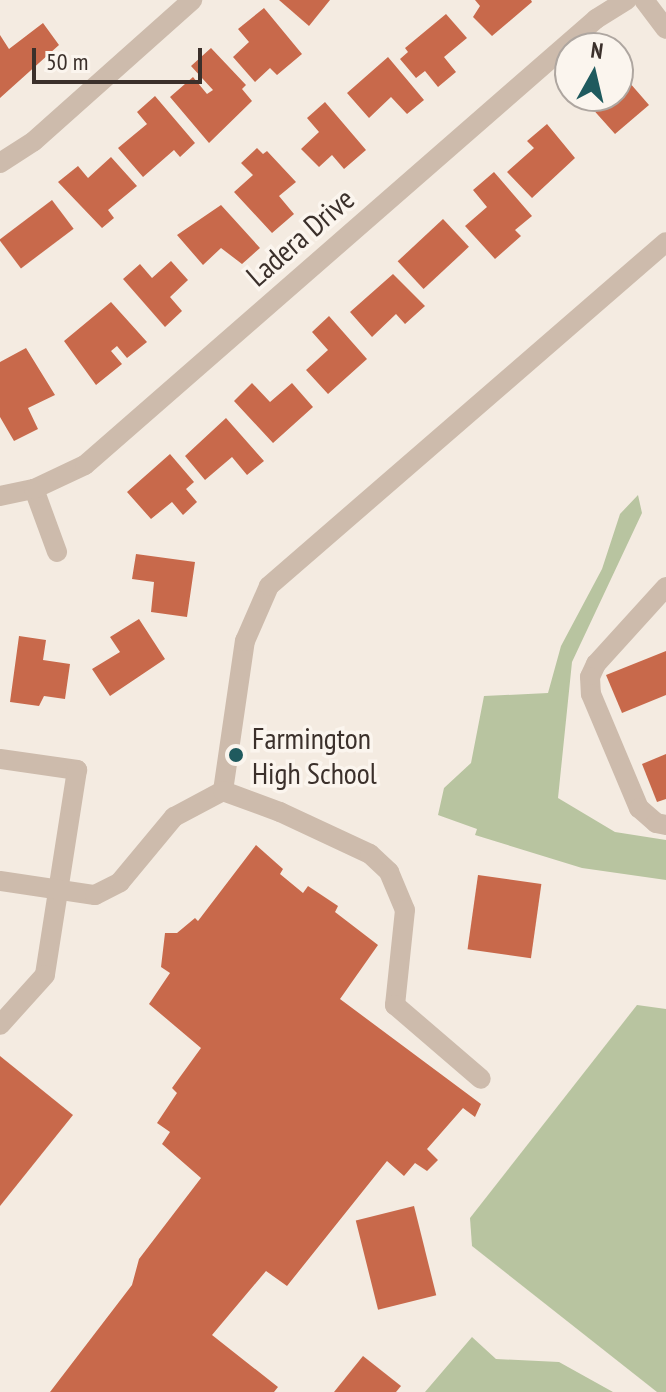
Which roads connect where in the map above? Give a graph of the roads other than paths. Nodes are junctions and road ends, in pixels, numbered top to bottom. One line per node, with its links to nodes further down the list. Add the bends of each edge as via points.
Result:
1 (626, 0): 7 (street, Ladera Drive, via 588,26 85,465)
2 (644, 0): 4 (street)
3 (189, 1): 5 (street, via 34,141)
4 (666, 29)
5 (0, 163)
6 (666, 242): 12 (street, via 269,586 245,641)
7 (34, 489): 8 (street, Ladera Drive); 9 (street)
8 (0, 496)
9 (57, 552)
10 (666, 587): 13 (street, via 590,677 591,694 639,808)
11 (0, 759): 15 (street, via 77,770)
12 (223, 791): 15 (street, via 174,817 120,882 95,895); 17 (street, via 370,854 389,872 405,910 395,1005)
13 (666, 825)
14 (0, 881): 15 (street)
15 (57, 890): 16 (street, via 45,975)
16 (0, 1025)
17 (481, 1079)

